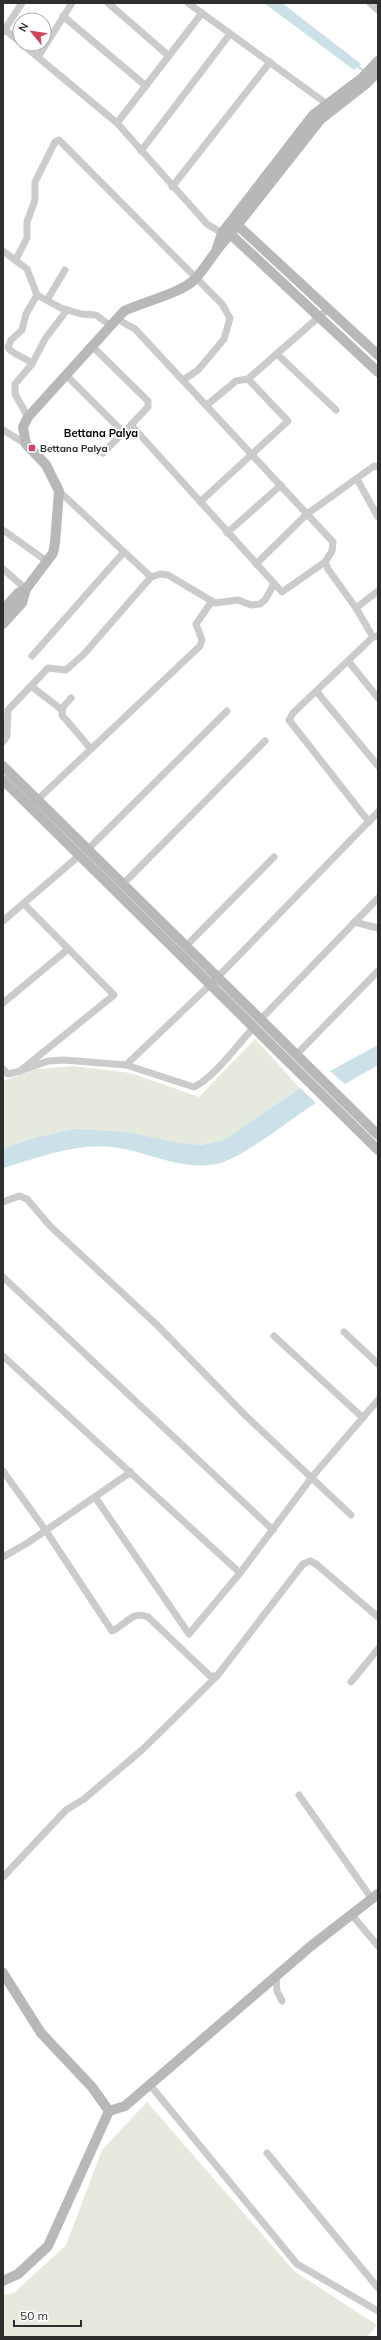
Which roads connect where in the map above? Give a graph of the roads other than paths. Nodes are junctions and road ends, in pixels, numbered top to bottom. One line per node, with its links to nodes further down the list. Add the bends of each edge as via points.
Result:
1 (22, 3): 9 (street)
2 (72, 3): 8 (street)
3 (108, 3): 12 (street)
4 (188, 3): 7 (street)
5 (370, 3): 6 (street)
6 (378, 10)
7 (202, 13): 10 (street); 12 (street)
8 (64, 16): 13 (street); 17 (street)
9 (4, 30)
10 (230, 34): 14 (street); 21 (street)
11 (32, 52): 13 (street)
12 (169, 56): 17 (street)
13 (38, 57): 20 (street)
14 (270, 62): 18 (street); 22 (street)
15 (376, 68): 16 (street)
16 (365, 81): 18 (street); 19 (street)
17 (146, 86): 20 (street)
18 (328, 104): 19 (street)
19 (318, 116): 23 (street)
20 (117, 123): 21 (street)
21 (141, 151): 22 (street)
22 (172, 187): 24 (street, via 207,224)
23 (235, 222): 24 (street); 31 (street)
24 (225, 232): 28 (street); 33 (street)
25 (3, 251): 26 (street)
26 (16, 259): 28 (street, via 27,238 27,222 34,200 35,182 55,142 59,140); 29 (street, via 27,269)
27 (65, 270): 30 (street)
28 (195, 279): 34 (street, via 177,290 130,308); 46 (street, via 222,304 230,318 224,339 198,370)
29 (37, 294): 30 (street); 36 (street, via 26,314 22,330)
30 (47, 300): 32 (street)
31 (328, 309): 33 (street); 41 (street)
32 (67, 310): 34 (street, via 96,315); 42 (street, via 44,341)
33 (319, 317): 40 (street); 43 (street)
34 (114, 323): 37 (street); 46 (street, via 135,329)
35 (3, 337): 36 (street)
36 (11, 340): 38 (street)
37 (92, 346): 44 (street); 50 (street, via 148,401 148,407)
38 (8, 347): 39 (street); 42 (street, via 10,352 29,360)
39 (3, 353)
40 (276, 354): 45 (street); 48 (street)
41 (378, 355)
42 (32, 364): 49 (street, via 15,384 15,394)
43 (378, 372)
44 (66, 375): 49 (street); 52 (street)
45 (248, 379): 47 (street, via 236,381); 55 (street, via 288,421)
46 (183, 380): 47 (street)
47 (207, 405): 55 (street)
48 (336, 410)
49 (28, 417): 53 (street, via 23,427)
50 (131, 425): 52 (street); 60 (street)
51 (3, 430): 53 (street)
52 (124, 432): 54 (street)
53 (26, 444): 59 (street, via 46,465)
54 (103, 453)
55 (253, 455): 58 (street); 60 (street)
56 (378, 467): 57 (street, via 374,466)
57 (357, 479): 61 (street); 62 (street)
58 (280, 485): 61 (street); 64 (street)
59 (58, 491): 65 (street); 66 (street, via 53,553)
60 (200, 502): 64 (street)
61 (307, 514): 67 (street, via 333,542 332,551); 68 (street)
62 (378, 517)
63 (3, 530): 66 (street)
64 (227, 534): 68 (street)
65 (123, 553): 70 (street); 79 (street)
66 (48, 562): 72 (street)
67 (325, 562): 71 (street, via 282,592); 75 (street)
68 (256, 564): 71 (street)
69 (3, 569): 72 (street)
70 (151, 577): 74 (street, via 168,575); 81 (street, via 84,654 66,670 48,668)
71 (274, 584): 74 (street, via 260,604 251,605 240,600 215,603)
72 (26, 589): 76 (street, via 18,593); 77 (street, via 22,603)
73 (378, 591): 75 (street)
74 (212, 601): 89 (street, via 196,624 202,640 200,646)
75 (356, 608): 78 (street)
76 (3, 610)
77 (3, 624)
78 (376, 636): 80 (street)
79 (32, 656)
80 (349, 662): 82 (street); 84 (street)
81 (31, 686): 85 (street); 88 (street, via 8,710 7,736)
82 (317, 692): 91 (street); 95 (street, via 293,713 290,722)
83 (71, 698): 85 (street)
84 (378, 698)
85 (62, 710): 89 (street, via 65,719)
86 (227, 711): 96 (street)
87 (265, 741): 98 (street)
88 (3, 742)
89 (91, 750): 93 (street)
90 (3, 766): 93 (street)
91 (378, 766)
92 (3, 780): 93 (street)
93 (34, 803): 96 (street)
94 (378, 812): 95 (street)
95 (369, 822): 107 (street)
96 (83, 853): 98 (street); 100 (street); 107 (street)
97 (274, 857): 104 (street)
98 (123, 884): 104 (street)
99 (378, 898): 102 (street)
100 (24, 904): 101 (street); 105 (street)
101 (3, 921)
102 (354, 922): 103 (street); 109 (street)
103 (378, 928)
104 (186, 946): 107 (street)
105 (67, 950): 108 (street); 114 (street, via 114,996)
106 (378, 971): 111 (street)
107 (214, 980): 109 (street); 110 (street); 112 (street)
108 (3, 1003)
109 (261, 1019): 111 (street)
110 (254, 1027): 112 (street, via 215,1070 194,1087); 116 (street)
111 (296, 1054): 115 (street)
112 (126, 1066): 114 (street, via 64,1060 48,1061)
113 (3, 1069): 114 (street, via 8,1074)
114 (20, 1071)
115 (378, 1135)
116 (378, 1150)
117 (3, 1202): 127 (street, via 19,1196 28,1198 50,1226 157,1325 246,1416)
118 (3, 1277): 131 (street)
119 (344, 1332): 122 (street)
120 (274, 1336): 124 (street)
121 (3, 1356): 125 (street)
122 (378, 1364)
123 (378, 1400): 124 (street)
124 (363, 1418): 127 (street)
125 (131, 1472): 128 (street); 133 (street)
126 (4, 1474): 130 (street)
127 (312, 1477): 129 (street); 131 (street)
128 (95, 1497): 130 (street); 133 (street, via 189,1634)
129 (351, 1515)
130 (46, 1530): 132 (street); 136 (street, via 112,1631 131,1616 142,1614 210,1676)
131 (273, 1530): 133 (street)
132 (3, 1557)
133 (240, 1573)
134 (378, 1617): 136 (street, via 310,1561 303,1564)
135 (378, 1649): 137 (street)
136 (217, 1676): 139 (street, via 136,1755 90,1794 66,1810)
137 (351, 1682)
138 (299, 1795): 140 (street)
139 (3, 1877)
140 (375, 1896): 141 (street)
141 (352, 1915): 142 (street); 144 (street)
142 (378, 1946)
143 (3, 1973): 147 (street, via 41,2032 92,2087)
144 (276, 1976): 145 (street, via 277,1991); 146 (street)
145 (282, 2001)
146 (150, 2085): 147 (street, via 125,2106); 151 (street, via 296,2264)
147 (109, 2112): 149 (street, via 48,2246 18,2274)
148 (267, 2153): 150 (street)
149 (3, 2281)
150 (378, 2288)
151 (378, 2311)

